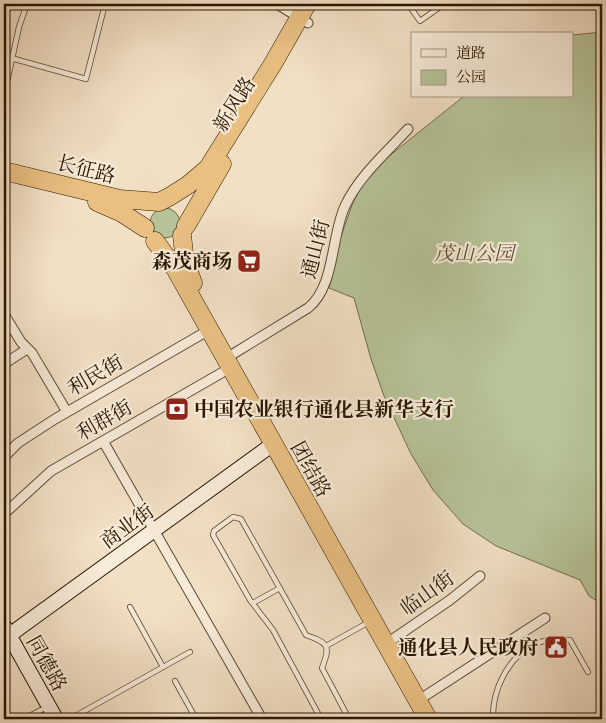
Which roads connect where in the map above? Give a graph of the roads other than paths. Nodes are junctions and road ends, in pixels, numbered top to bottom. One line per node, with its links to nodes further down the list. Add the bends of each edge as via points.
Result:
1 (27, 4): 9 (lane)
2 (105, 4): 9 (lane, via 86,79)
3 (277, 4): 7 (street)
4 (318, 4): 7 (highway, 新风路)
5 (408, 4): 6 (lane, via 420,21 440,7)
6 (437, 4)
7 (305, 15): 14 (highway, 新风路, via 208,168 188,185); 15 (highway, 新风路, via 282,68)
8 (4, 56): 9 (lane)
9 (13, 59): 10 (lane)
10 (4, 96)
11 (408, 129): 20 (street, 通山街, via 351,194 340,217 324,289 317,300)
12 (4, 171): 14 (highway, 长征路, via 108,196)
13 (4, 180): 16 (highway, 长征路, via 99,202 122,213)
14 (159, 202): 15 (highway, via 177,205 184,213); 16 (highway, via 146,212 144,223)
15 (184, 230): 16 (highway, via 166,244); 20 (highway, 团结路, via 183,253 189,275)
16 (150, 235): 18 (highway, 团结路, via 176,270)
17 (4, 314): 19 (street)
18 (209, 330): 20 (highway, 团结路); 22 (street, 利民街)
19 (28, 349): 21 (street); 22 (street)
20 (232, 361): 23 (street, 利群街); 24 (highway, 团结路); 35 (highway, 团结路)
21 (4, 364)
22 (67, 412): 25 (street, 利民街, via 28,436)
23 (103, 441): 26 (street, 利群街, via 51,471); 27 (street)
24 (273, 444): 27 (street, 商业街); 33 (highway, 团结路)
25 (4, 457)
26 (4, 514)
27 (154, 531): 34 (street, 商业街); 47 (street)
28 (480, 576): 35 (street, 临山街)
29 (280, 588): 30 (lane); 30 (lane, via 240,519 234,517 214,531 213,536); 36 (lane, via 306,635 319,639)
30 (253, 604): 48 (lane, via 273,630)
31 (130, 608): 38 (lane)
32 (545, 618): 41 (street)
33 (372, 620): 36 (lane); 50 (highway, 团结路)
34 (5, 636): 42 (street, 同德路); 44 (street, 同德路)
35 (393, 639): 41 (highway, 团结路)
36 (326, 646): 49 (lane, via 327,655 322,668)
37 (190, 652): 38 (lane)
38 (162, 667): 45 (lane)
39 (588, 672): 52 (lane, via 570,640 536,643 519,654 504,674 495,699)
40 (175, 681): 46 (lane)
41 (425, 696): 51 (highway, 团结路)
42 (44, 715): 43 (lane)
43 (24, 719)
44 (56, 719)
45 (70, 719)
46 (196, 719)
47 (262, 719)
48 (321, 719)
49 (349, 719)
50 (428, 719)
51 (438, 719)
52 (493, 719)

